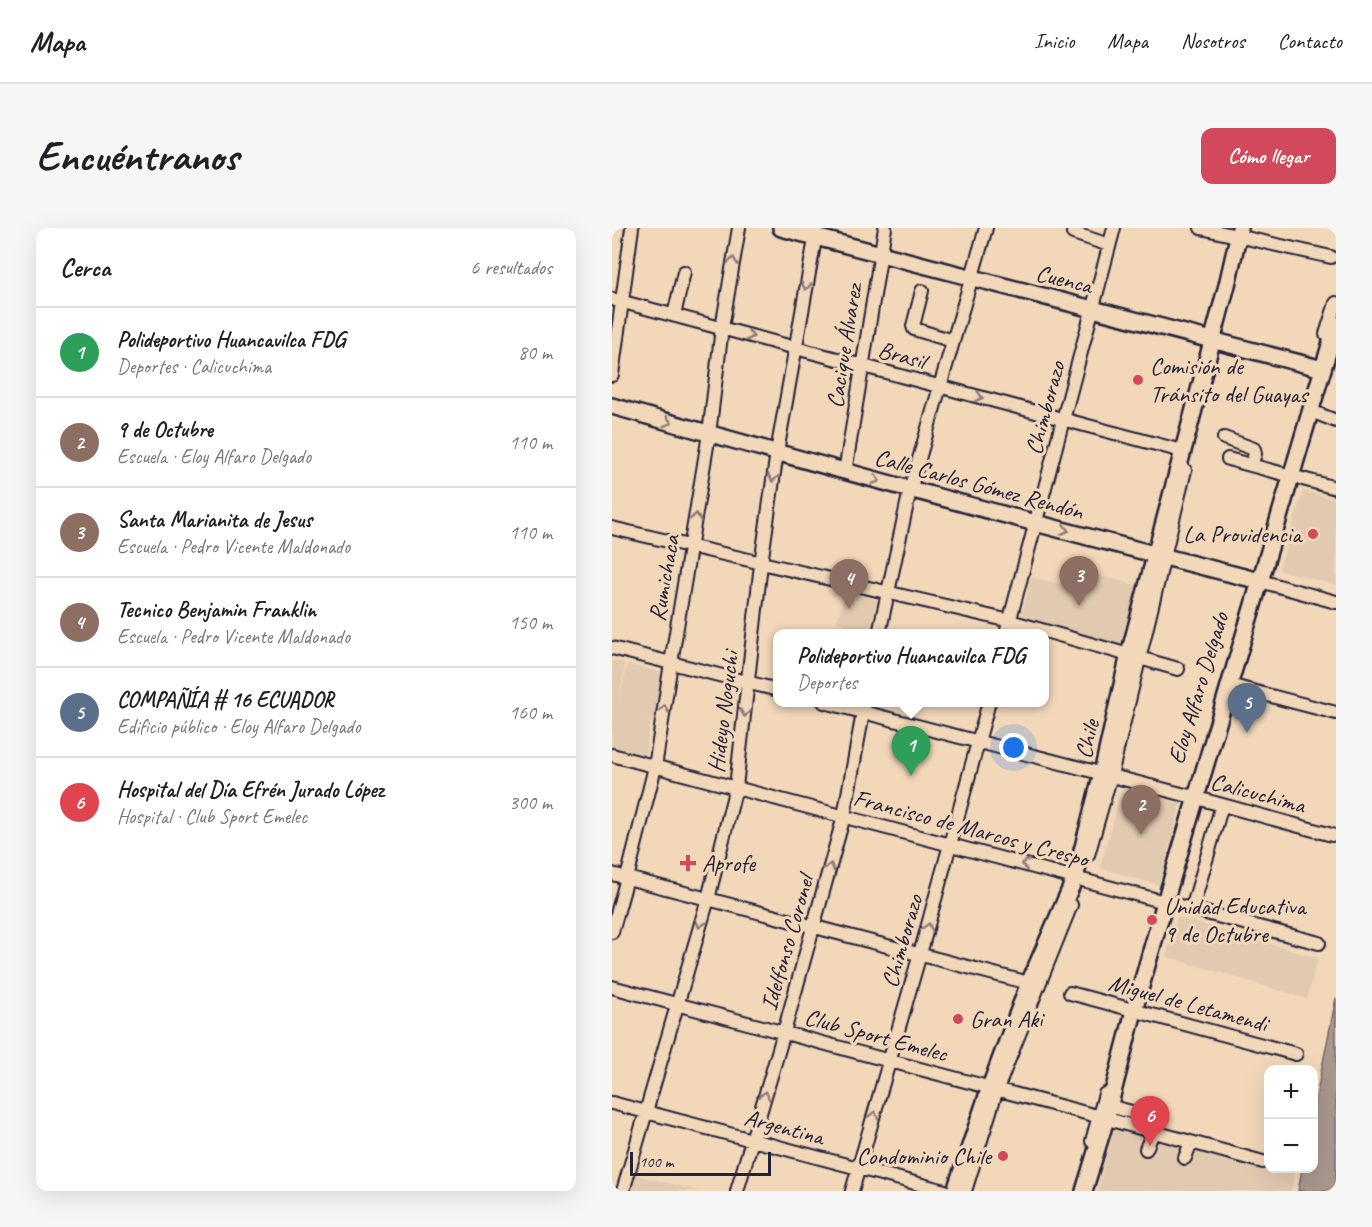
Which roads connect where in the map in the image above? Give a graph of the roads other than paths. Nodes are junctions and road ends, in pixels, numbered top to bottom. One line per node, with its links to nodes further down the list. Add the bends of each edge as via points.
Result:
1 (632, 228): 17 (street)
2 (739, 228): 22 (street, Rumichaca, one-way to 2)
3 (781, 228): 8 (main road, Cuenca)
4 (885, 228): 12 (street, Cacique Álvarez)
5 (986, 228): 15 (street)
6 (1114, 228): 11 (street, Chimborazo)
7 (1201, 228): 10 (street)
8 (816, 233): 12 (main road, Cuenca); 25 (street, Hideyo Noguchi, one-way to 25)
9 (1073, 233): 11 (street)
10 (1236, 235): 13 (street); 23 (main road, Chile)
11 (1109, 244): 19 (street, Chimborazo)
12 (881, 254): 15 (main road, Cuenca); 26 (street, Cacique Álvarez)
13 (1331, 256)
14 (684, 272): 20 (street)
15 (972, 278): 19 (main road, Cuenca); 24 (street)
16 (922, 291): 24 (street, via 914,329)
17 (617, 300): 20 (street, Brasil); 28 (street)
18 (1336, 303): 27 (street, Eloy Alfaro Delgado)
19 (1092, 309): 23 (main road, Cuenca); 32 (street, Chimborazo)
20 (674, 315): 22 (street, Brasil)
21 (1336, 325): 27 (main road, Eloy Alfaro Delgado)
22 (722, 328): 25 (street, Brasil, one-way to 25); 34 (street, Rumichaca)
23 (1215, 340): 27 (main road, Cuenca); 36 (main road, Chile); 47 (street, Chile)
24 (953, 341): 29 (street)
25 (795, 348): 26 (street, Brasil); 37 (street, Hideyo Noguchi)
26 (861, 366): 29 (street, Brasil); 40 (street, Cacique Álvarez)
27 (1325, 369): 31 (main road, Eloy Alfaro Delgado); 41 (street, Eloy Alfaro Delgado)
28 (612, 375)
29 (940, 387): 32 (street, Brasil, one-way to 32); 43 (street)
30 (612, 406): 34 (main road, Calle Carlos Gómez Rendón, one-way to 34)
31 (1311, 411): 33 (street); 41 (main road, Eloy Alfaro Delgado)
32 (1064, 420): 36 (street, Brasil); 44 (street, Chimborazo)
33 (1336, 421)
34 (709, 434): 37 (main road, Calle Carlos Gómez Rendón); 46 (street, Rumichaca, one-way to 34)
35 (1224, 438): 39 (street, via 1254,449)
36 (1182, 451): 47 (main road, Chile)
37 (777, 452): 40 (main road, Calle Carlos Gómez Rendón); 48 (street, Hideyo Noguchi, one-way to 48)
38 (1228, 459): 39 (street)
39 (1251, 465): 41 (street)
40 (845, 472): 43 (main road, Calle Carlos Gómez Rendón, one-way to 43)
41 (1289, 475): 42 (street); 49 (main road, Eloy Alfaro Delgado)
42 (1336, 489)
43 (910, 490): 44 (main road, Calle Carlos Gómez Rendón); 50 (street)
44 (1035, 522): 47 (main road, Calle Carlos Gómez Rendón, one-way to 47); 52 (street, Chimborazo)
45 (612, 528): 46 (street)
46 (691, 547): 48 (street); 57 (street, Rumichaca)
47 (1160, 556): 49 (main road, Calle Carlos Gómez Rendón); 56 (main road, Chile)
48 (762, 564): 50 (street); 59 (street, Hideyo Noguchi)
49 (1257, 580): 51 (street, Calle Carlos Gómez Rendón); 60 (main road, Eloy Alfaro Delgado); 70 (street, Eloy Alfaro Delgado)
50 (887, 593): 52 (street); 53 (street)
51 (1336, 602)
52 (1008, 627)
53 (880, 629)
54 (1049, 636): 56 (street)
55 (612, 648): 57 (street)
56 (1134, 656): 58 (street); 68 (main road, Chile)
57 (671, 663): 59 (street); 67 (street, Rumichaca, one-way to 57)
58 (1178, 669)
59 (748, 683): 61 (street); 69 (street, Hideyo Noguchi, one-way to 69)
60 (1229, 685): 64 (street); 70 (main road, Eloy Alfaro Delgado)
61 (773, 689)
62 (864, 707): 65 (street, Calicuchima); 72 (street, Idelfonso Coronel)
63 (988, 707): 65 (street, Chimborazo)
64 (1336, 713)
65 (979, 742): 68 (street, Calicuchima); 74 (street, Chimborazo)
66 (612, 755): 67 (street, Francisco de Marcos y Crespo)
67 (655, 767): 69 (street, Francisco de Marcos y Crespo); 76 (street, Rumichaca)
68 (1107, 774): 70 (street, Calicuchima); 77 (main road, Chile)
69 (736, 787): 72 (street, Francisco de Marcos y Crespo); 78 (street, Hideyo Noguchi)
70 (1193, 797): 71 (street, Calicuchima); 79 (main road, Eloy Alfaro Delgado)
71 (1222, 805): 73 (street, Calicuchima); 80 (street)
72 (844, 816): 74 (street, Francisco de Marcos y Crespo); 81 (street, Idelfonso Coronel, one-way to 72)
73 (1332, 835)
74 (951, 844): 77 (street, Francisco de Marcos y Crespo, one-way to 74); 84 (street, Chimborazo, one-way to 74)
75 (612, 873): 76 (street)
76 (627, 878): 78 (street); 82 (street, Rumichaca)
77 (1078, 879): 79 (street, Francisco de Marcos y Crespo); 85 (main road, Chile)
78 (708, 898): 81 (street); 88 (street, Hideyo Noguchi, one-way to 88)
79 (1162, 901): 80 (street, Francisco de Marcos y Crespo); 89 (main road, Eloy Alfaro Delgado)
80 (1192, 909): 83 (street, Francisco de Marcos y Crespo)
81 (813, 926): 84 (street); 90 (street, Idelfonso Coronel)
82 (612, 932)
83 (1319, 944)
84 (920, 954): 85 (street); 92 (street, Chimborazo)
85 (1037, 985): 93 (main road, Chile)
86 (612, 987): 88 (street, Club Sport Emelec)
87 (1070, 993): 89 (street, Miguel de Letamendi)
88 (677, 1004): 90 (street, Club Sport Emelec); 95 (street, Hideyo Noguchi)
89 (1131, 1010): 91 (street, Miguel de Letamendi); 96 (main road, Eloy Alfaro Delgado)
90 (784, 1032): 92 (street, Club Sport Emelec); 99 (street, Idelfonso Coronel, one-way to 90)
91 (1296, 1054)
92 (890, 1060): 93 (street, Club Sport Emelec); 104 (street, Chimborazo, one-way to 92)
93 (994, 1088): 96 (street, Club Sport Emelec); 109 (main road, Chile); 110 (street, Chile)
94 (612, 1103): 95 (street, Argentina)
95 (646, 1112): 99 (street, Argentina); 105 (street, Hideyo Noguchi)
96 (1105, 1114): 97 (street); 98 (street, Club Sport Emelec); 111 (street, Eloy Alfaro Delgado); 112 (main road, Eloy Alfaro Delgado)
97 (1143, 1115)
98 (1153, 1132): 100 (street, Club Sport Emelec); 101 (street)
99 (752, 1140): 104 (street, Argentina); 106 (street, Idelfonso Coronel)
100 (1191, 1142): 102 (street); 103 (street, Club Sport Emelec)
101 (1146, 1149)
102 (1185, 1158)
103 (1263, 1162)
104 (858, 1168): 107 (street, Chimborazo); 108 (street, Argentina)
105 (623, 1191)
106 (737, 1191)
107 (852, 1191)
108 (945, 1191)
109 (955, 1191)
110 (965, 1191)
111 (1077, 1191)
112 (1084, 1191)

